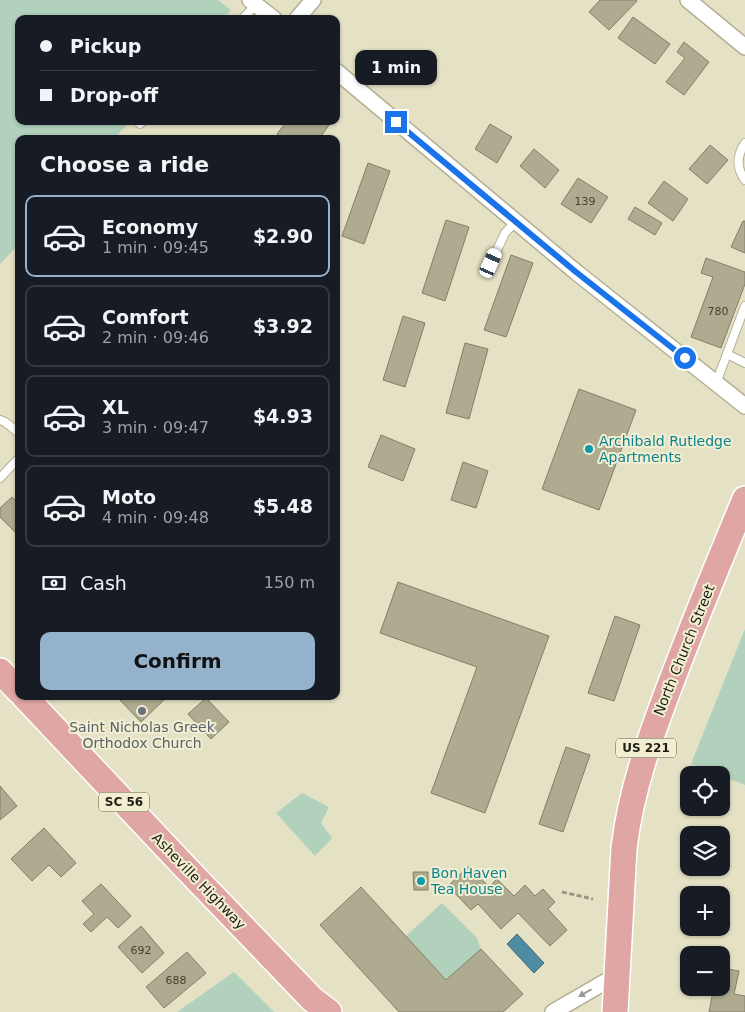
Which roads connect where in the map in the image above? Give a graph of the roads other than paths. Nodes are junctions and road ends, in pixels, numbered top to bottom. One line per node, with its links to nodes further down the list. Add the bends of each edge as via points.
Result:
1 (312, 0): 6 (street)
2 (688, 0): 7 (street)
3 (253, 2): 4 (lane); 5 (street)
4 (245, 15)
5 (269, 15)
6 (300, 15)
7 (745, 47)
8 (340, 74): 11 (street)
9 (745, 143): 10 (lane, via 738,158 738,167)
10 (745, 180)
11 (516, 221): 12 (lane, via 505,233); 16 (street)
12 (491, 263)
13 (745, 306): 14 (lane)
14 (727, 354): 15 (lane); 16 (lane)
15 (745, 363)
16 (716, 383): 17 (street)
17 (745, 406)
18 (0, 420): 19 (lane)
19 (15, 430)
20 (15, 462): 21 (lane)
21 (0, 478)
22 (745, 500): 26 (main road, North Church Street / US 221, via 687,639 639,772 626,827)
23 (0, 671): 24 (main road)
24 (15, 687)
25 (28, 700): 27 (main road, Asheville Highway / SC 56)
26 (617, 975): 28 (street, one-way to 28); 29 (main road, North Church Street / US 221)
27 (321, 1008)
28 (553, 1012)
29 (615, 1012)

